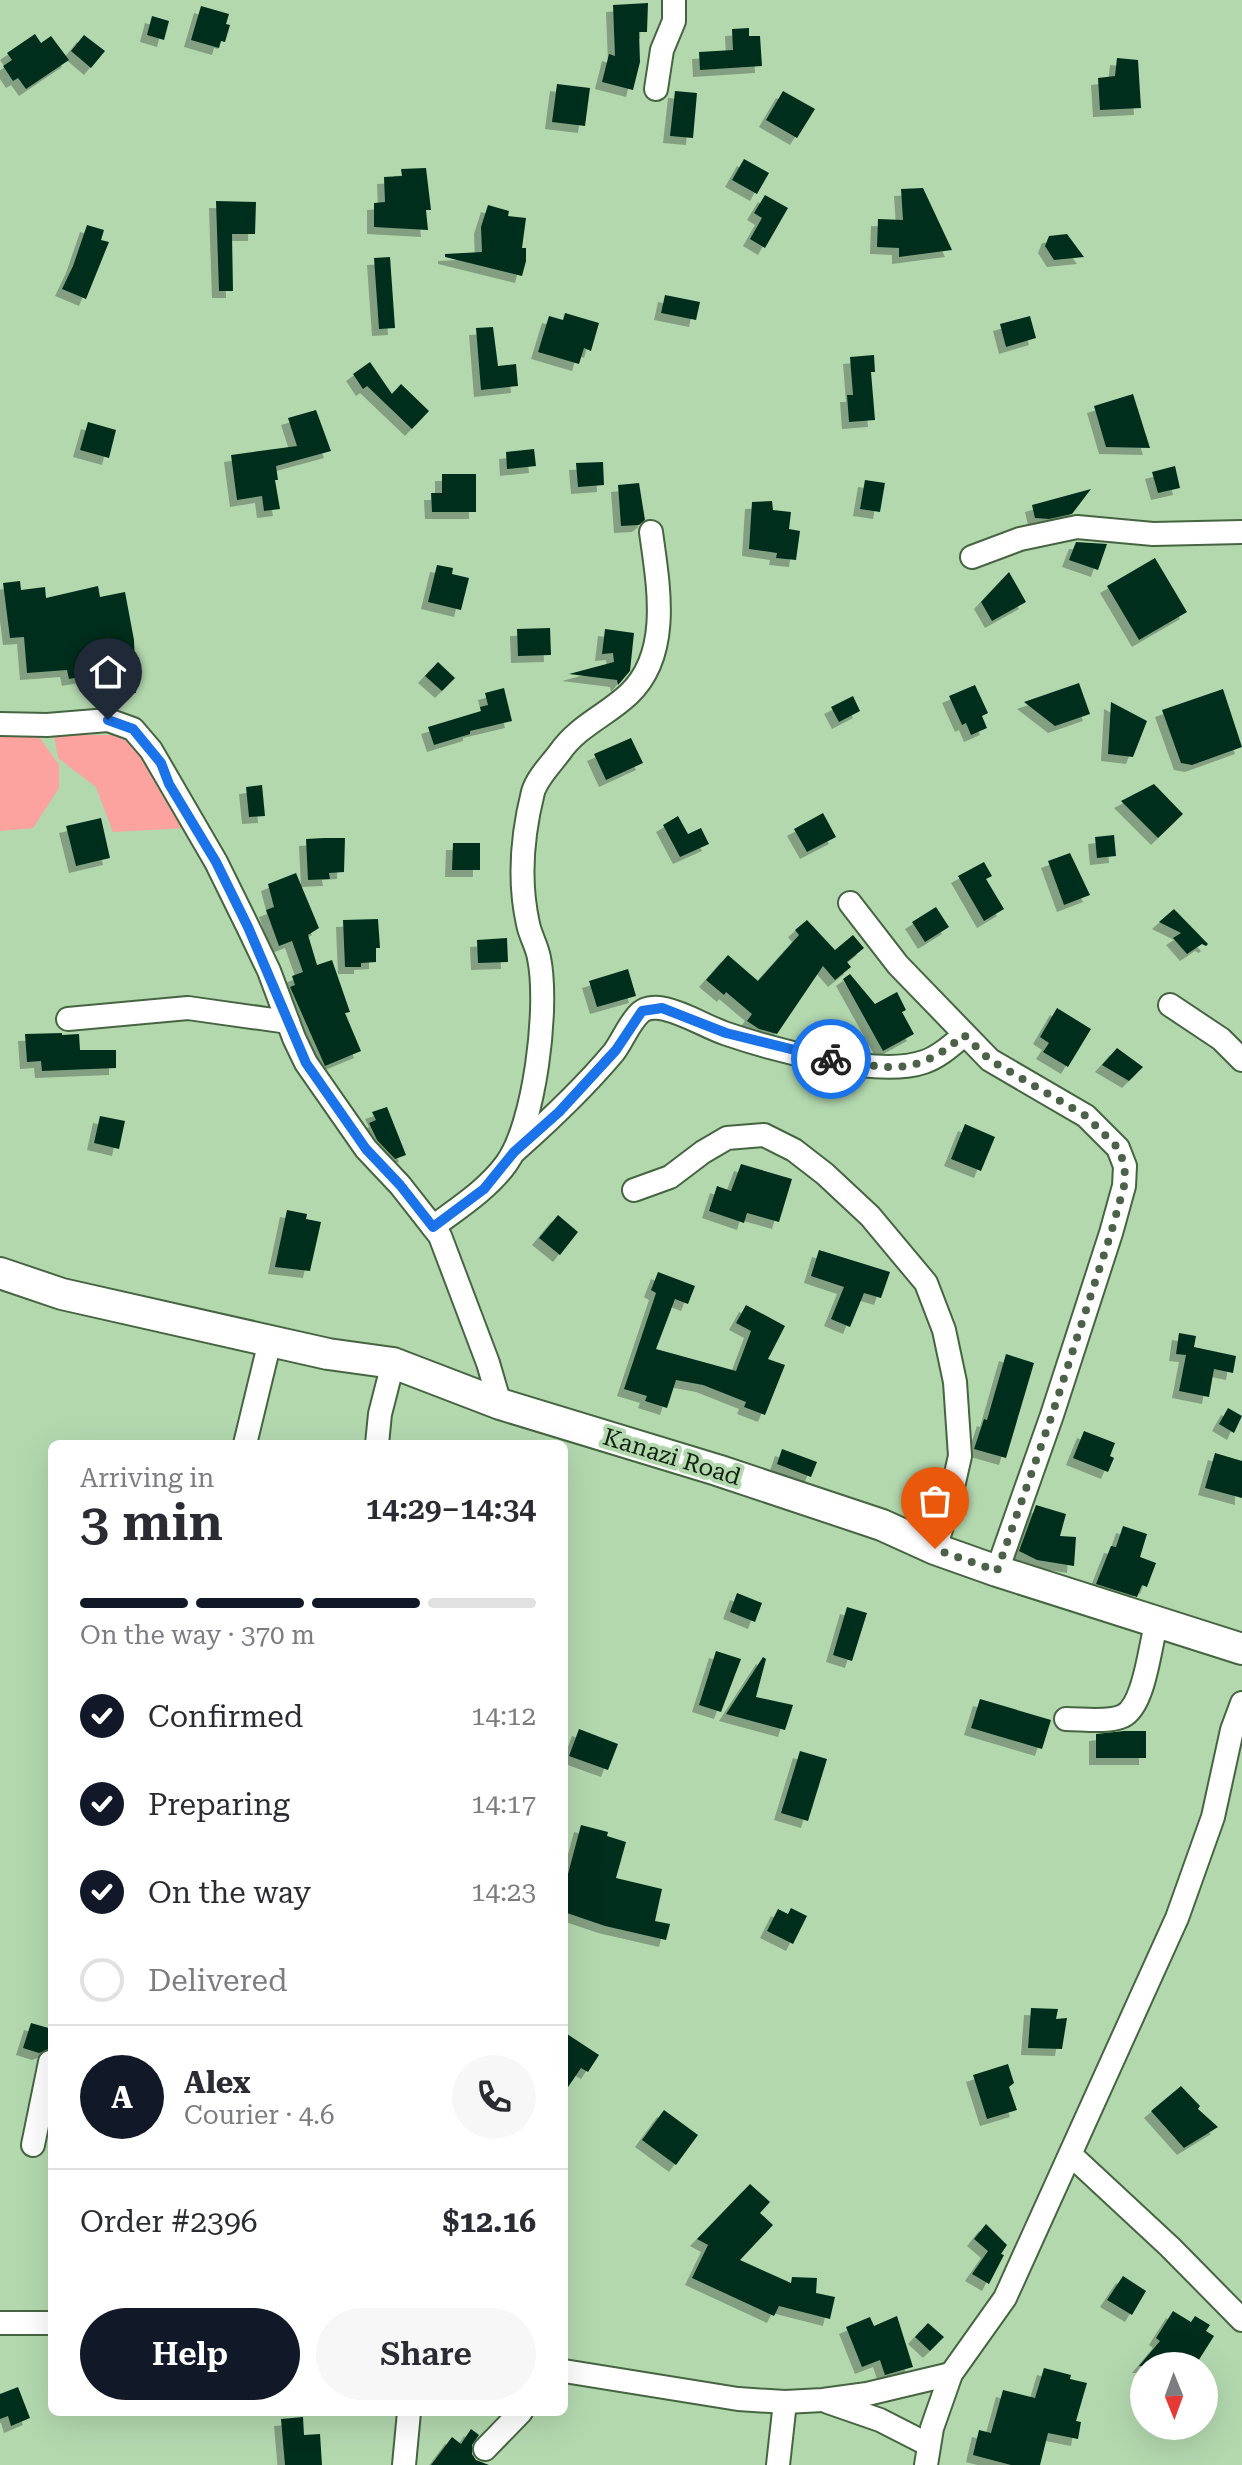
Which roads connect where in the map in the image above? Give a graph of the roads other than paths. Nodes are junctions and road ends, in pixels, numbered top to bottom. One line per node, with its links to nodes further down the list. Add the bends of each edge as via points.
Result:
1 (674, 0): 2 (street, via 674,21 662,50)
2 (656, 89)
3 (651, 532): 13 (street, via 658,633 644,677 629,695 583,727 534,787 520,884 539,957 542,1011 533,1089)
4 (1242, 532): 5 (street, via 1166,534 1077,527 1020,539)
5 (972, 557)
6 (0, 724): 10 (street, via 108,720 133,729 161,763 216,862)
7 (850, 903): 11 (street, via 898,965)
8 (1170, 1005): 12 (street)
9 (68, 1019): 10 (street, via 188,1008)
10 (288, 1022): 15 (street, via 306,1063 336,1107)
11 (964, 1035): 13 (street, via 928,1062 882,1067 773,1047 652,1008 642,1011 590,1079); 23 (street, via 990,1060 1086,1116 1118,1148 1125,1166 1111,1233)
12 (1242, 1060)
13 (514, 1152): 15 (street, via 484,1189)
14 (634, 1190): 22 (street, via 670,1177 727,1138 764,1135 794,1150 870,1216 926,1283 944,1330 955,1382 960,1456)
15 (433, 1227): 19 (street)
16 (0, 1273): 17 (main road, Kanazi Road, via 62,1294)
17 (270, 1341): 18 (main road, Kanazi Road); 20 (street)
18 (393, 1363): 19 (main road, Kanazi Road); 21 (street)
19 (500, 1404): 22 (main road, Kanazi Road, via 833,1508)
20 (246, 1440)
21 (377, 1440)
22 (935, 1549): 23 (main road, Kanazi Road)
23 (997, 1571): 24 (main road, Kanazi Road)
24 (1157, 1621): 25 (main road, Kanazi Road); 27 (street, via 1137,1701 1129,1711 1122,1717)
25 (1242, 1649)
26 (1242, 1703): 30 (street, via 1213,1817 1177,1918)
27 (1066, 1719)
28 (48, 2072): 29 (street)
29 (33, 2145)
30 (1071, 2155): 31 (street); 35 (street, via 1005,2298)
31 (1242, 2320)
32 (0, 2323): 33 (street)
33 (48, 2323)
34 (568, 2372): 37 (street)
35 (951, 2374): 36 (street); 41 (street)
36 (823, 2400): 37 (street); 41 (street, via 868,2415)
37 (785, 2402): 43 (street)
38 (409, 2416): 42 (street)
39 (517, 2416): 40 (street)
40 (485, 2449)
41 (927, 2455)
42 (404, 2465)
43 (778, 2465)

